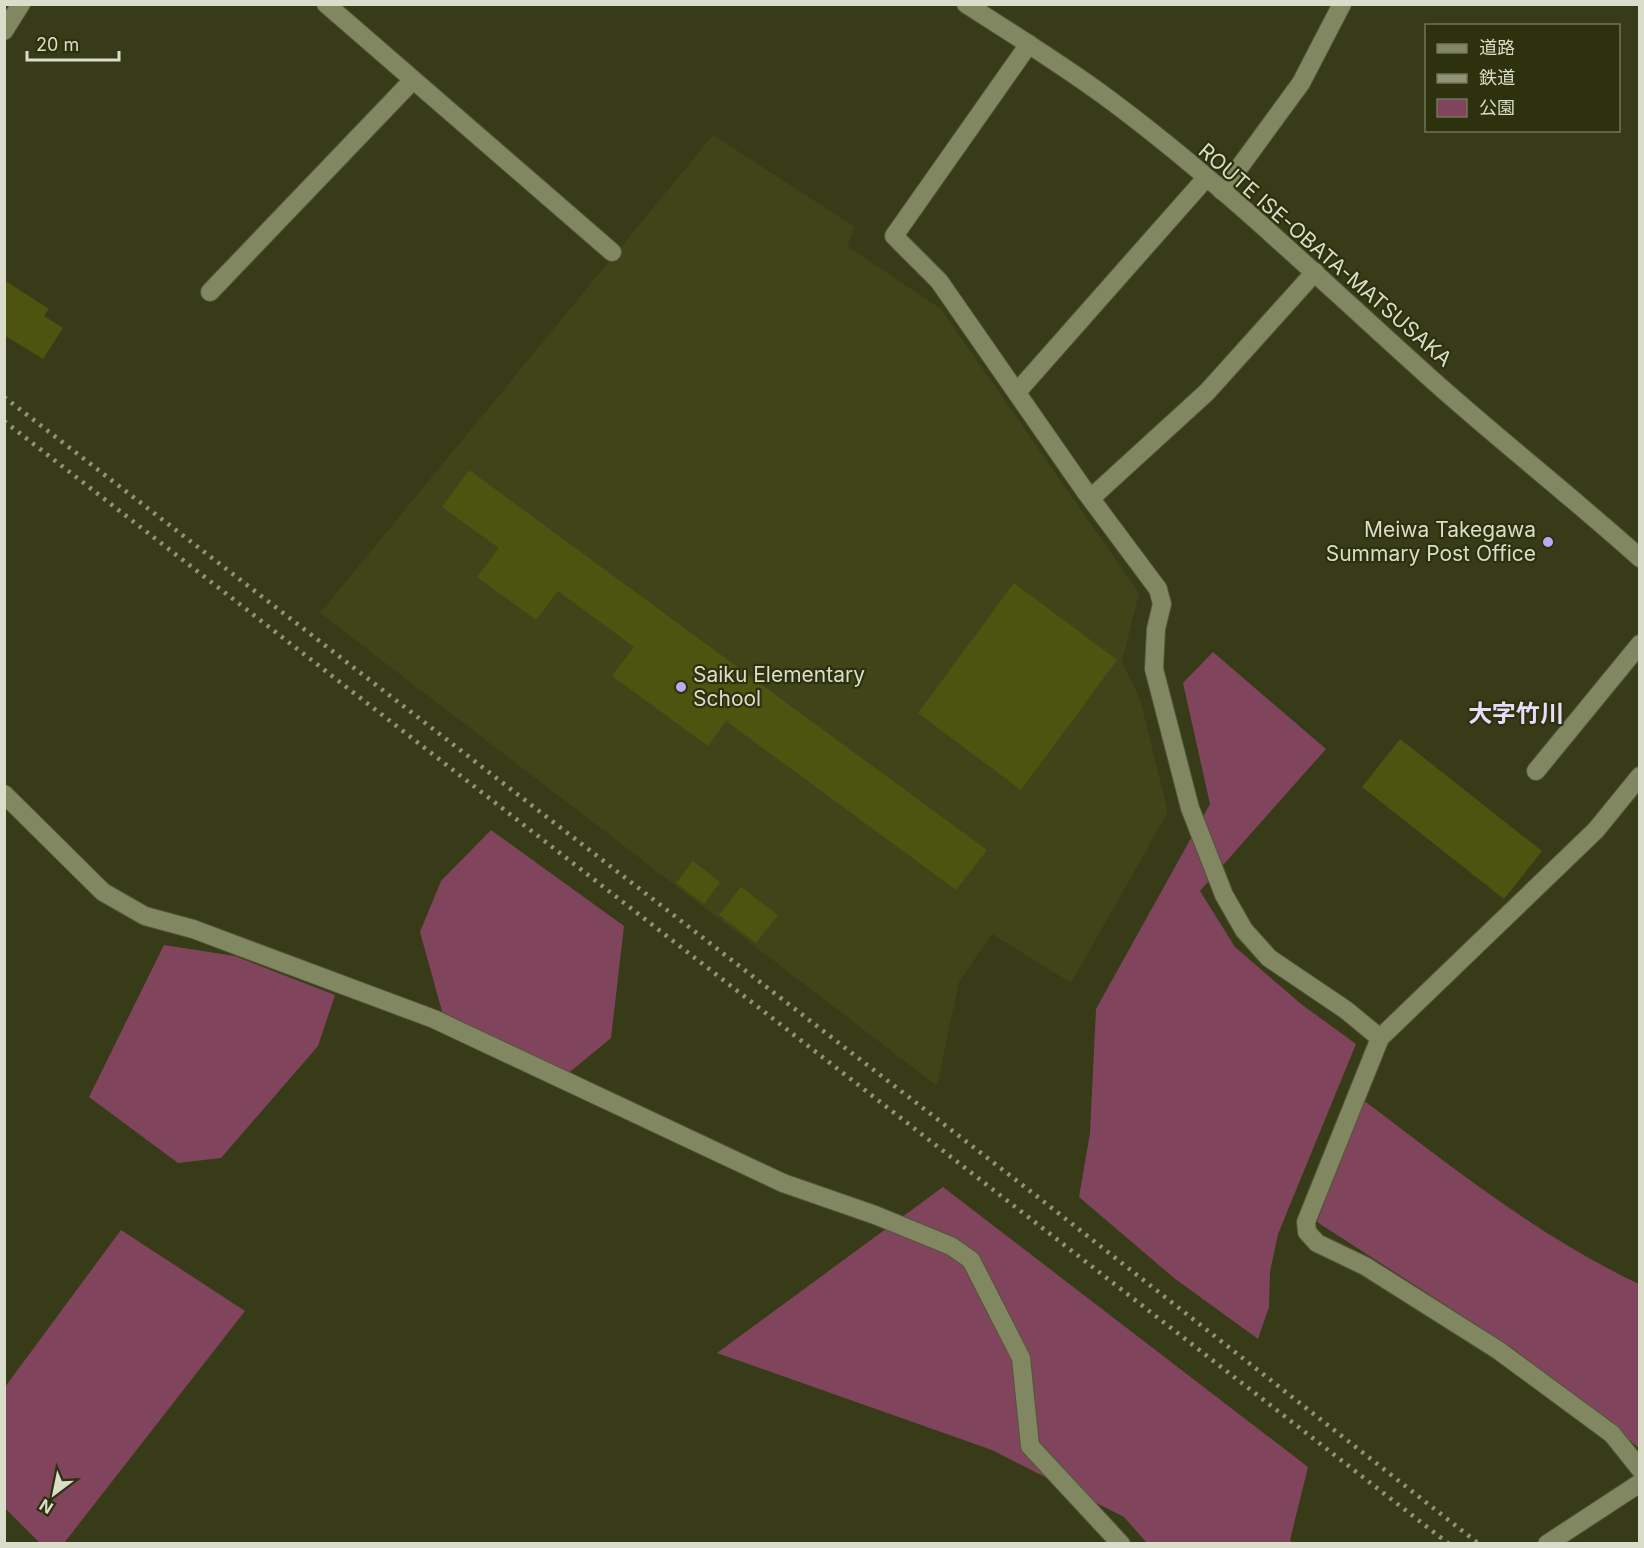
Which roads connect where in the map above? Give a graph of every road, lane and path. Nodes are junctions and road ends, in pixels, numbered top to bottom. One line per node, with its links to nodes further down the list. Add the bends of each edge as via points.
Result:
1 (21, 4): 5 (street)
2 (326, 4): 7 (street)
3 (966, 4): 6 (street, ROUTE ISE-OBATA-MATSUSAKA)
4 (1342, 4): 9 (street, via 1301,83)
5 (4, 31)
6 (1029, 44): 8 (street, ROUTE ISE-OBATA-MATSUSAKA, via 1107,98); 13 (street, via 894,236 939,281)
7 (413, 80): 10 (street); 12 (street)
8 (1206, 178): 9 (street, ROUTE ISE-OBATA-MATSUSAKA); 13 (street)
9 (1222, 192): 11 (street, ROUTE ISE-OBATA-MATSUSAKA)
10 (612, 252)
11 (1315, 272): 14 (street, via 1207,392); 15 (street, ROUTE ISE-OBATA-MATSUSAKA, via 1430,378)
12 (210, 292)
13 (1017, 392): 14 (street)
14 (1091, 498): 20 (street, via 1158,589 1162,604 1156,628 1154,669 1190,808 1224,895 1244,930 1269,958)
15 (1640, 558)
16 (1640, 644): 17 (street)
17 (1536, 771)
18 (1640, 776): 20 (street, via 1596,830)
19 (4, 794): 23 (street, via 103,891 145,916 193,928 434,1019 783,1183 951,1246 971,1260 1021,1358 1030,1446)
20 (1380, 1038): 21 (street, via 1306,1222 1307,1232 1317,1243 1365,1266 1498,1350 1612,1434)
21 (1640, 1469)
22 (1640, 1483): 24 (street)
23 (1121, 1544)
24 (1547, 1544)

